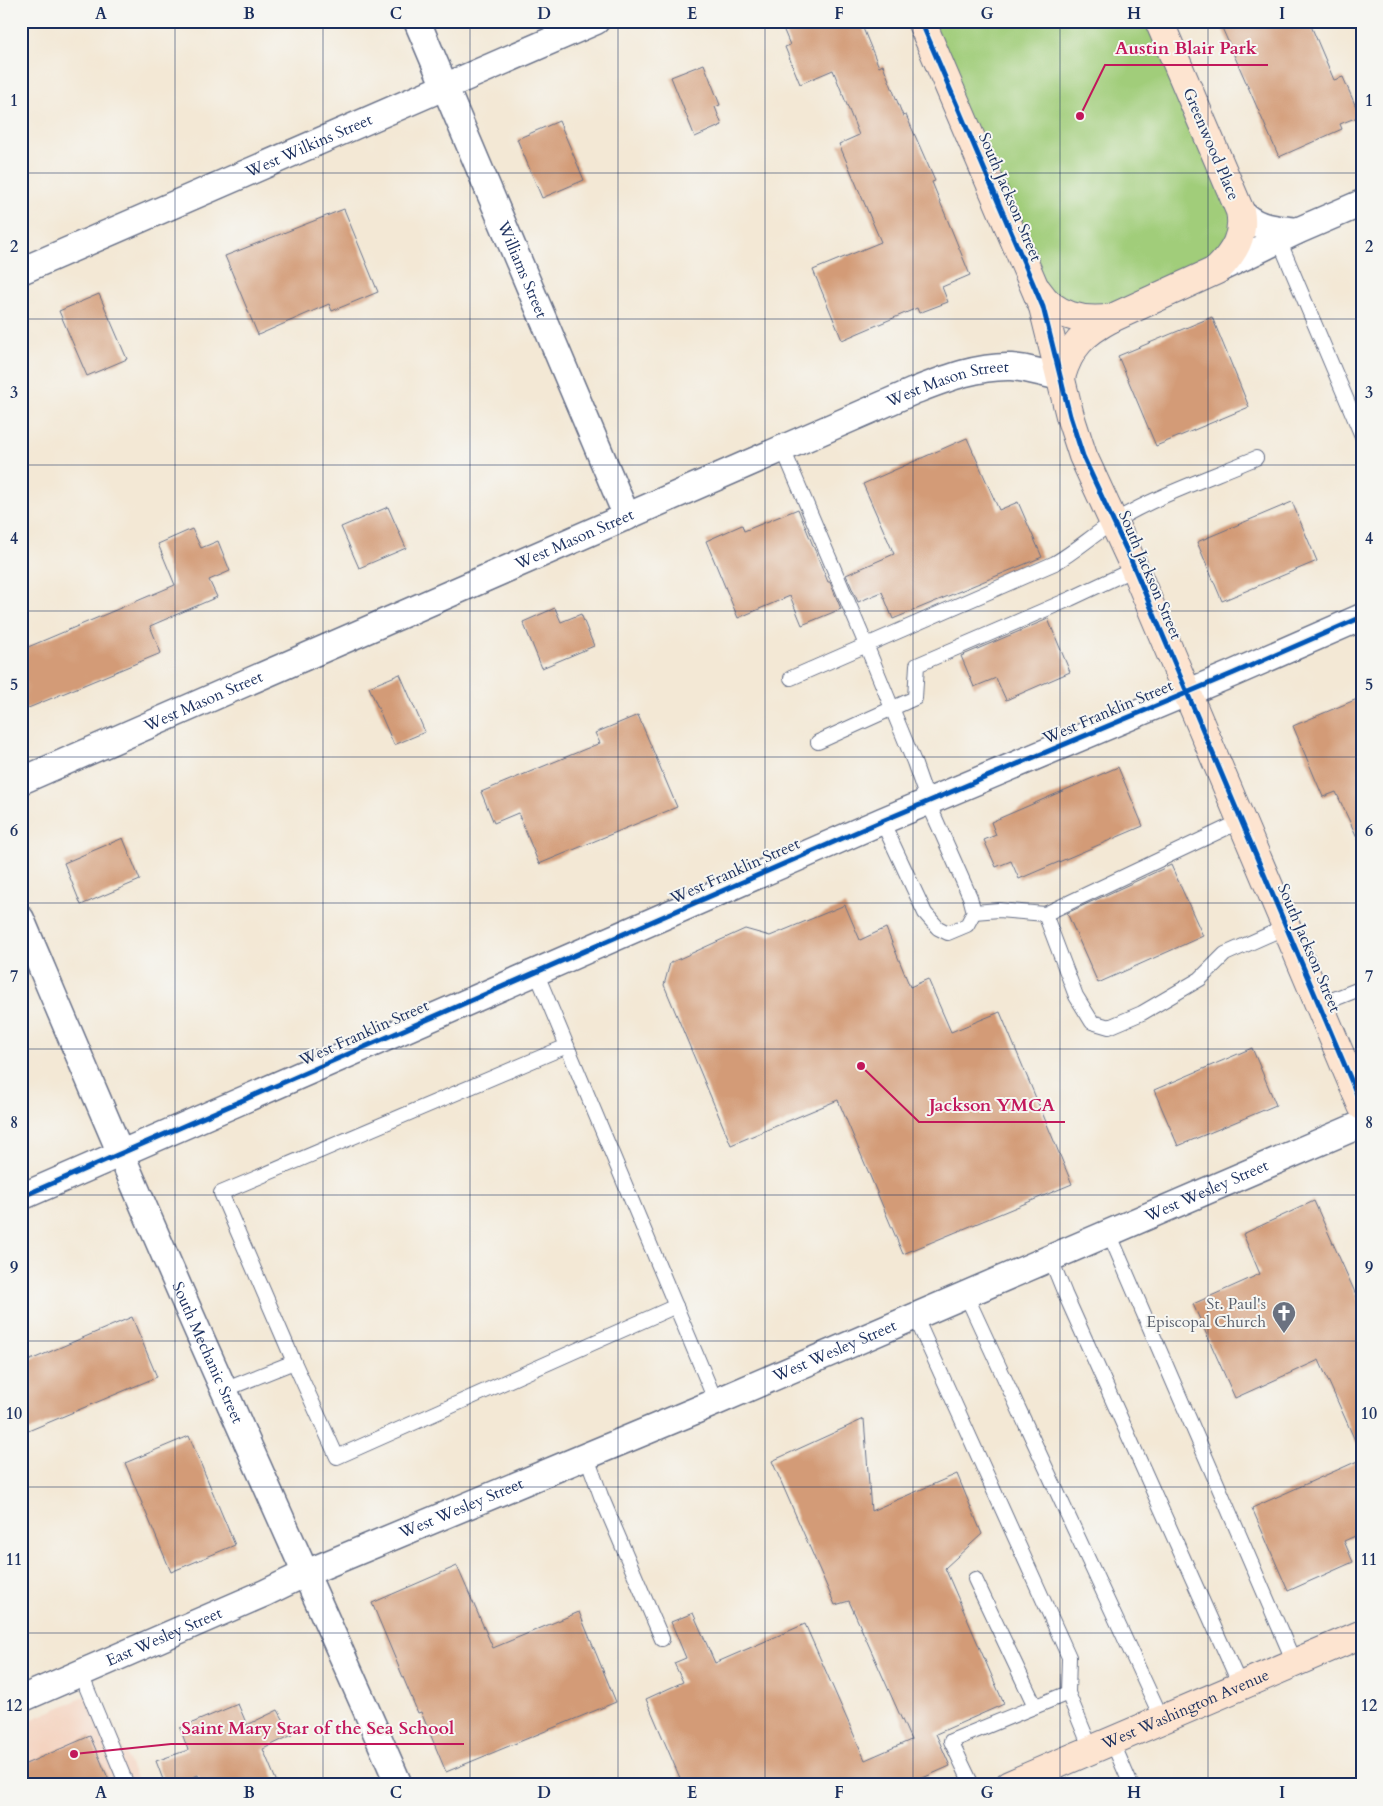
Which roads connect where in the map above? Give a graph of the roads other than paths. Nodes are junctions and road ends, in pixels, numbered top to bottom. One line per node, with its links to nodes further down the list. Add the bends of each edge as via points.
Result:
1 (417, 21): 5 (street, Williams Street)
2 (596, 21): 5 (street, West Wilkins Street)
3 (921, 21): 11 (street, South Jackson Street)
4 (1159, 21): 7 (street, Greenwood Place)
5 (445, 87): 10 (street, West Wilkins Street); 17 (street, Williams Street)
6 (1362, 203): 8 (street)
7 (1240, 211): 8 (street, Greenwood Place, via 1246,217); 9 (street, Greenwood Place, via 1240,236 1230,257)
8 (1288, 236): 9 (street); 14 (lane)
9 (1217, 270): 12 (street)
10 (21, 271)
11 (1034, 284): 12 (street, via 1046,302 1070,316 1094,320); 13 (street, South Jackson Street, via 1046,316)
12 (1112, 318): 13 (street, via 1093,328 1076,345)
13 (1060, 377): 15 (street, West Mason Street, via 1012,367 962,374 914,391); 18 (street, South Jackson Street, via 1084,456)
14 (1362, 436)
15 (783, 449): 17 (street, West Mason Street); 21 (lane)
16 (1256, 458): 18 (lane)
17 (627, 517): 26 (street, West Mason Street)
18 (1114, 521): 19 (street, South Jackson Street); 21 (lane, via 1055,563)
19 (1134, 569): 23 (street, South Jackson Street); 24 (lane, via 917,665 915,698)
20 (1362, 617): 23 (street, West Franklin Street)
21 (867, 646): 22 (lane); 24 (lane)
22 (791, 678)
23 (1186, 692): 27 (street, West Franklin Street); 29 (street, South Jackson Street)
24 (892, 709): 25 (lane); 27 (lane)
25 (818, 742)
26 (21, 781)
27 (928, 802): 28 (street, West Franklin Street); 30 (lane)
28 (882, 821): 30 (lane, via 925,913 938,928 948,933 967,925); 34 (street, West Franklin Street)
29 (1241, 821): 31 (lane); 33 (street, South Jackson Street)
30 (974, 912): 31 (lane, via 999,910)
31 (1044, 914): 33 (lane, via 1076,996 1092,1022 1109,1027 1200,979 1225,954)
32 (21, 919): 40 (street, South Mechanic Street)
33 (1286, 927): 36 (street, South Jackson Street)
34 (536, 972): 37 (lane); 40 (street, West Franklin Street)
35 (1362, 988): 36 (lane)
36 (1319, 1005): 38 (street, South Jackson Street)
37 (567, 1046): 45 (lane); 47 (lane, via 221,1193)
38 (1362, 1106)
39 (1362, 1124): 42 (street, West Wesley Street)
40 (120, 1153): 41 (street, West Franklin Street); 48 (street, South Mechanic Street)
41 (21, 1197)
42 (1109, 1233): 43 (street, West Wesley Street); 55 (lane)
43 (1050, 1257): 44 (street, West Wesley Street); 57 (lane)
44 (966, 1295): 46 (street, West Wesley Street); 61 (lane)
45 (676, 1306): 47 (lane, via 337,1457); 49 (lane)
46 (915, 1316): 49 (street, West Wesley Street); 58 (lane, via 1069,1657)
47 (294, 1362): 48 (lane)
48 (224, 1390): 51 (street, South Mechanic Street)
49 (716, 1402): 50 (street, West Wesley Street)
50 (586, 1455): 51 (street, West Wesley Street); 54 (lane)
51 (306, 1573): 56 (street, East Wesley Street); 65 (street, South Mechanic Street)
52 (975, 1579): 60 (lane)
53 (1362, 1634): 55 (street, West Washington Avenue)
54 (662, 1639)
55 (1294, 1662): 57 (street, West Washington Avenue)
56 (80, 1672): 59 (street, East Wesley Street); 64 (lane)
57 (1240, 1685): 61 (street, West Washington Avenue)
58 (1068, 1693): 60 (lane); 62 (lane)
59 (21, 1699)
60 (1035, 1706): 66 (lane, via 951,1741)
61 (1162, 1719): 62 (street, West Washington Avenue)
62 (1102, 1745): 63 (street, West Washington Avenue); 68 (lane)
63 (1046, 1777): 67 (street, West Washington Avenue)
64 (128, 1785)
65 (399, 1785)
66 (972, 1785)
67 (1009, 1785)
68 (1131, 1785)

